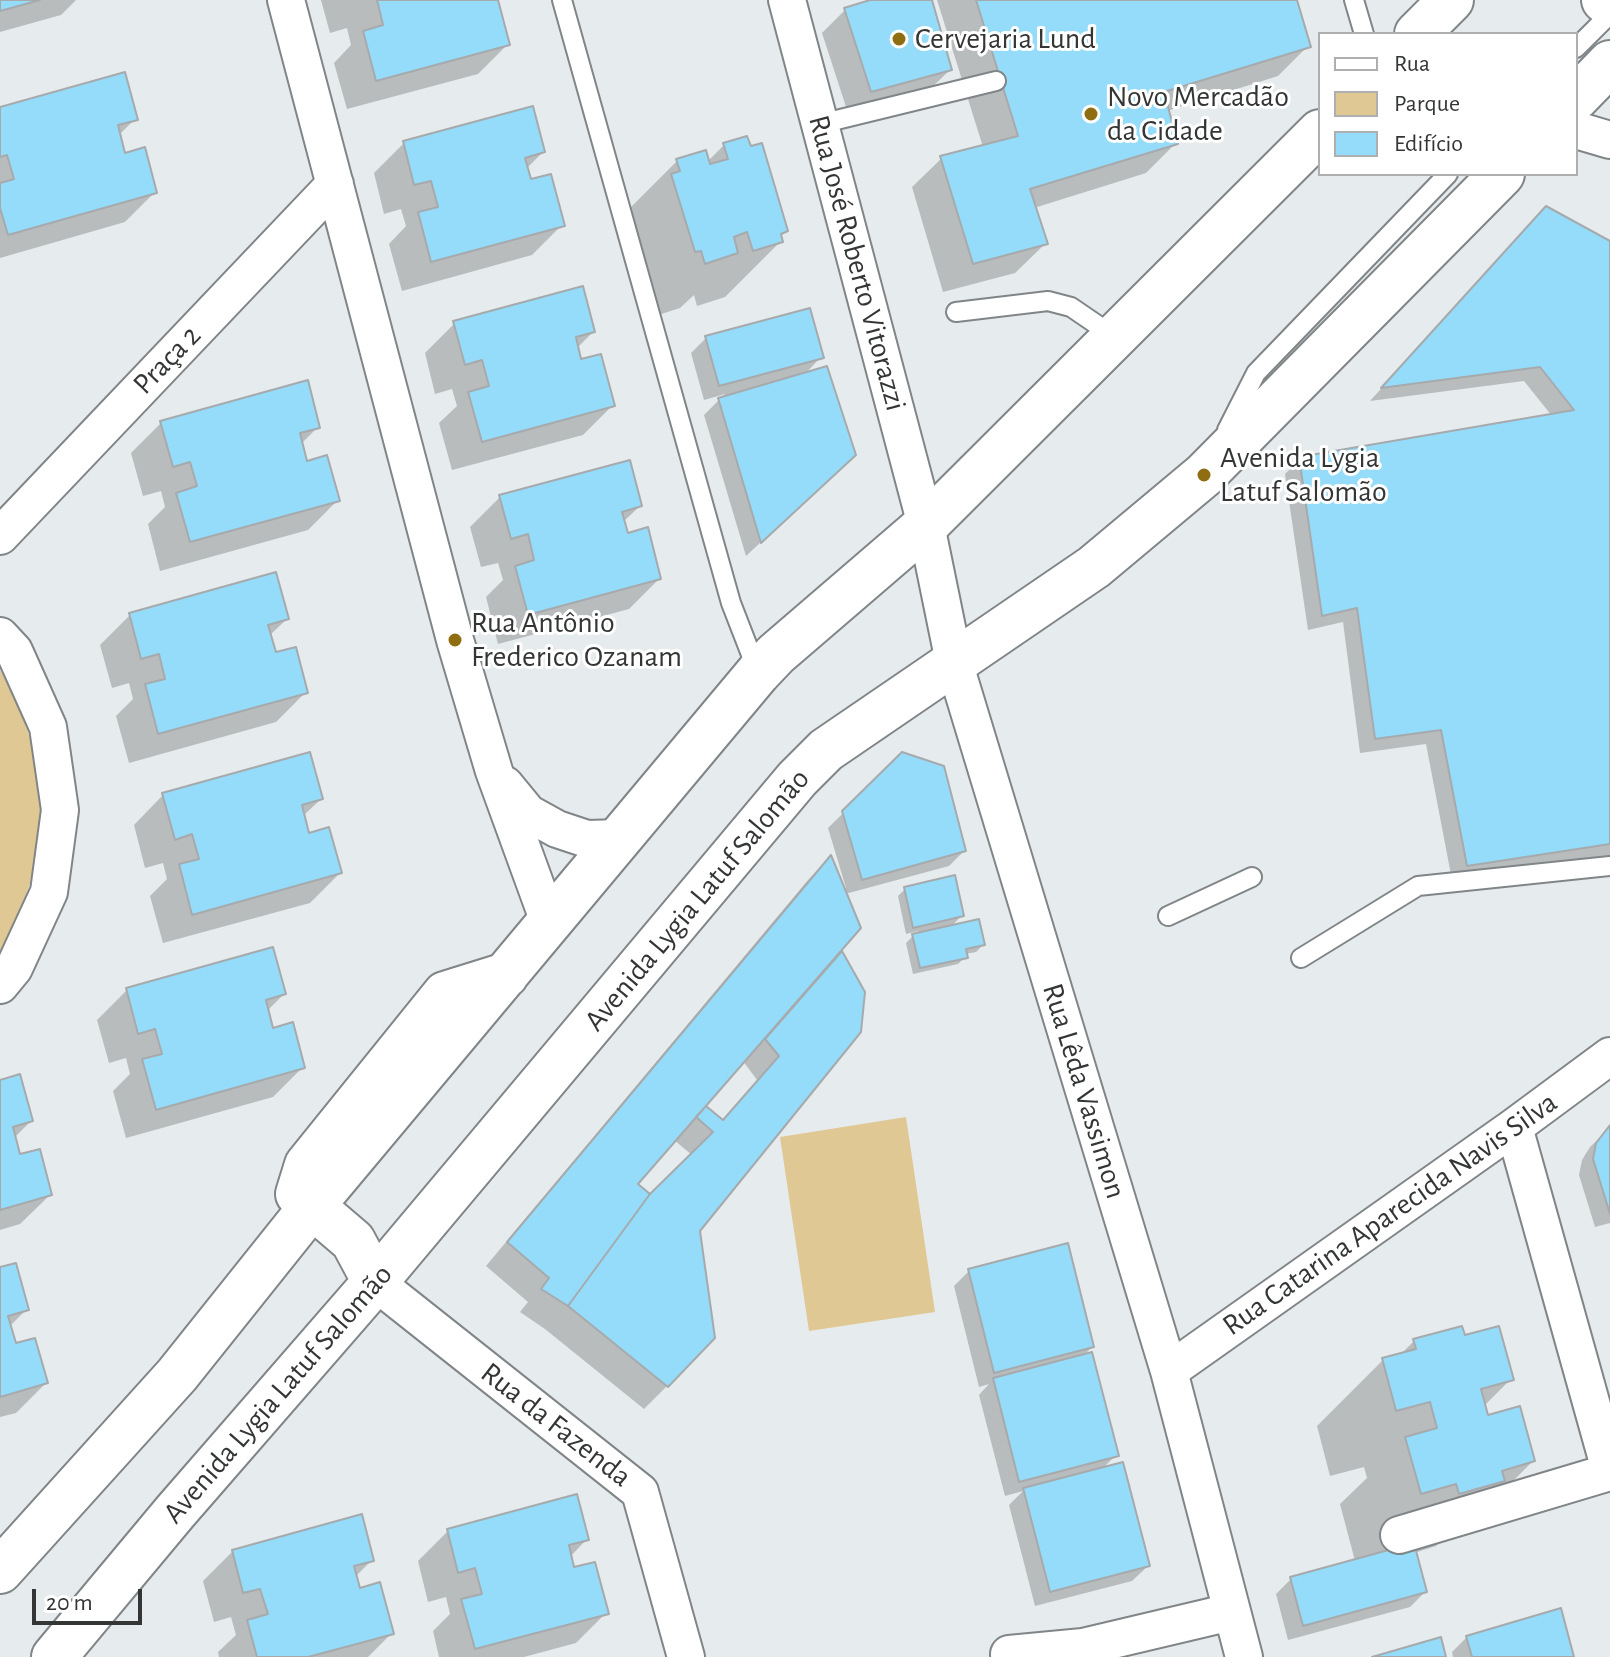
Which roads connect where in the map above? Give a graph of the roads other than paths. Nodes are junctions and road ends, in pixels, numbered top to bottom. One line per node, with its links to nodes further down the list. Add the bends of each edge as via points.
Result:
1 (286, 0): 19 (street)
2 (562, 0): 27 (lane, via 731,603)
3 (787, 0): 13 (street, Rua José Roberto Vitorazzi)
4 (1354, 0): 8 (lane)
5 (1604, 0): 6 (main road)
6 (1610, 5)
7 (1610, 14): 9 (lane)
8 (1363, 32)
9 (1578, 46)
10 (1610, 63): 12 (main road)
11 (996, 81): 13 (lane)
12 (1578, 96)
13 (820, 124): 23 (street, Rua José Roberto Vitorazzi)
14 (1578, 131): 16 (street)
15 (1318, 134): 21 (main road)
16 (1610, 140)
17 (1446, 176): 22 (lane, via 1256,373)
18 (1500, 176): 22 (main road, Avenida Lygia Latuf Salomão)
19 (335, 184): 24 (street, Praça 2); 28 (street)
20 (956, 312): 21 (lane, via 1048,301 1071,307)
21 (1115, 337): 23 (main road)
22 (1204, 475): 26 (main road, Avenida Lygia Latuf Salomão, via 1094,567)
23 (926, 525): 26 (street, Rua Lêda Vassimon); 27 (main road)
24 (0, 536)
25 (0, 636): 35 (street, via 14,651 48,727 60,810 49,892 14,968)
26 (954, 662): 39 (main road, Avenida Lygia Latuf Salomão, via 826,750 797,779); 40 (street, Rua Lêda Vassimon)
27 (758, 673): 29 (main road)
28 (494, 771): 29 (street, via 528,813 557,829 587,839); 33 (street)
29 (620, 838): 33 (main road)
30 (1610, 866): 34 (lane, via 1418,886)
31 (1252, 877): 32 (lane)
32 (1168, 916)
33 (549, 922): 38 (main road)
34 (1301, 958)
35 (0, 985)
36 (1610, 1056): 37 (street, Rua Catarina Aparecida Navis Silva)
37 (1514, 1127): 40 (street, Rua Catarina Aparecida Navis Silva); 41 (street)
38 (312, 1206): 39 (main road, via 353,1241); 43 (main road, via 177,1375)
39 (375, 1282): 46 (main road, Avenida Lygia Latuf Salomão); 47 (street, Rua da Fazenda, via 640,1492)
40 (1169, 1371): 44 (street, Rua Lêda Vassimon)
41 (1610, 1471): 42 (street)
42 (1399, 1535)
43 (0, 1571)
44 (1231, 1612): 45 (street, via 1083,1647); 48 (street, Rua Lêda Vassimon)
45 (1009, 1654)
46 (54, 1657)
47 (686, 1657)
48 (1244, 1657)

